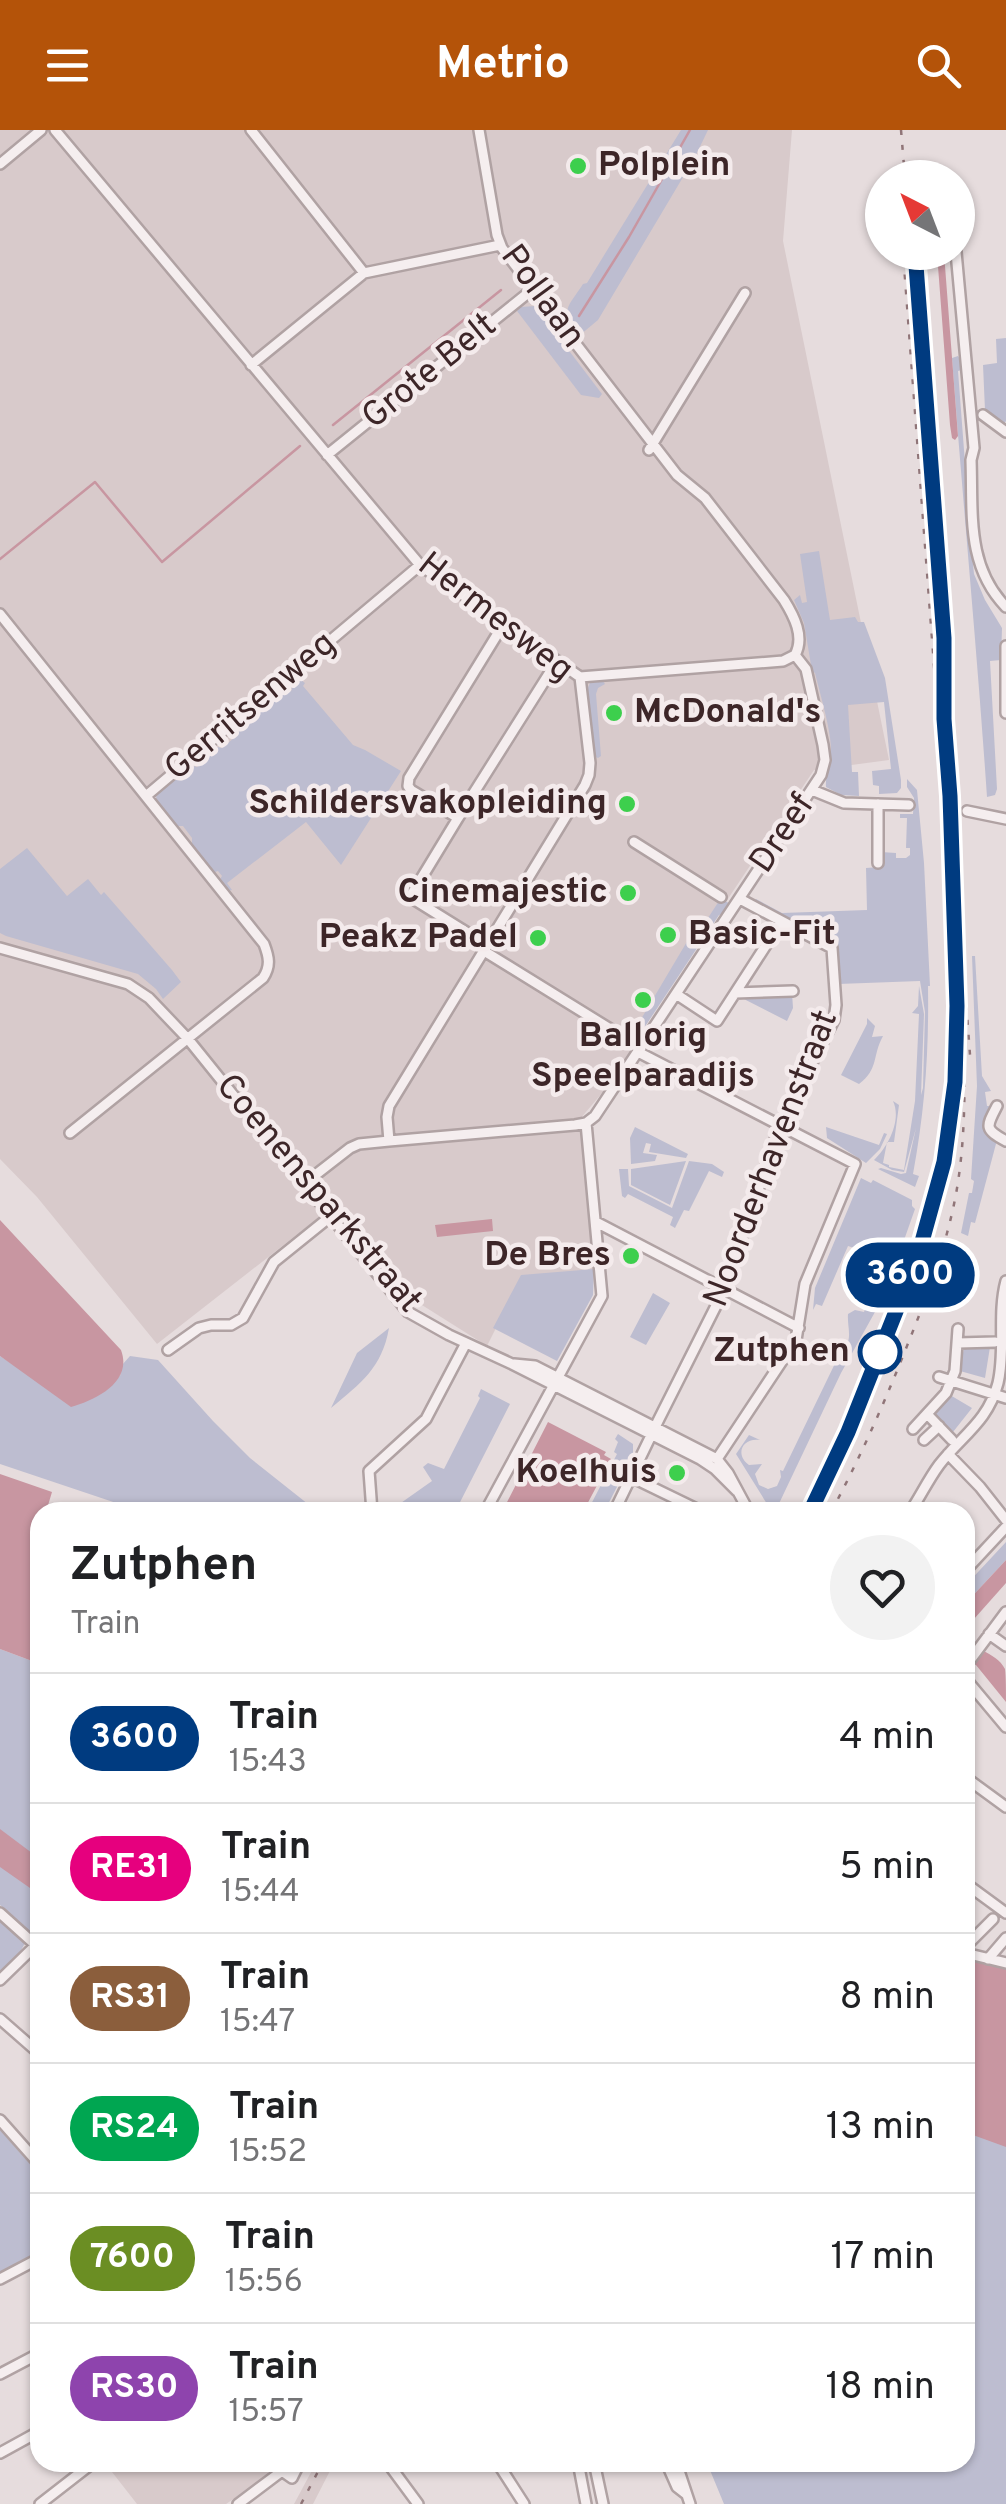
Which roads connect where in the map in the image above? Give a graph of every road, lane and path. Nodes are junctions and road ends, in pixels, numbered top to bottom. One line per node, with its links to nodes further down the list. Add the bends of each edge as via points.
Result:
1 (41, 130): 5 (street)
2 (55, 130): 11 (street, Hermesweg)
3 (251, 130): 8 (street)
4 (479, 130): 6 (street, Pollaan)
5 (0, 164)
6 (500, 244): 8 (street); 9 (street, Pollaan)
7 (958, 270): 17 (street, via 974,448 975,553)
8 (364, 273): 11 (street)
9 (533, 289): 14 (street, Pollaan); 15 (street, Grote Belt)
10 (746, 293): 14 (street)
11 (252, 365): 15 (street, Hermesweg)
12 (983, 415): 13 (street)
13 (1006, 432)
14 (651, 447): 21 (street, Pollaan, via 705,498 784,600 801,642)
15 (327, 455): 16 (street, Hermesweg)
16 (420, 565): 19 (street, Hermesweg); 26 (street, Gerritsenweg)
17 (1006, 606)
18 (0, 614): 26 (street)
19 (503, 625): 22 (street, Hermesweg); 30 (street, via 407,782)
20 (1006, 646): 24 (street)
21 (796, 655): 23 (street); 25 (street, Dreef, via 806,669 824,755)
22 (558, 661): 23 (street, Hermesweg); 30 (street)
23 (580, 677): 38 (street, Hermesweg, via 589,775)
24 (1006, 713)
25 (812, 790): 27 (street, via 844,803); 35 (street, Dreef)
26 (146, 796): 42 (street, Gerritsenweg, via 268,956 263,978)
27 (878, 804): 28 (street); 33 (street)
28 (909, 805)
29 (967, 811): 31 (street)
30 (458, 818): 38 (street, via 410,896)
31 (1006, 819)
32 (634, 842): 34 (street)
33 (878, 863)
34 (721, 897)
35 (740, 899): 36 (street, Noorderhavenstraat); 41 (street, Dreef)
36 (781, 922): 40 (street); 46 (street, Noorderhavenstraat, via 832,948 836,1005)
37 (0, 948): 42 (street, Coenensparkstraat, via 128,984)
38 (486, 948): 43 (street); 48 (street, Hermesweg, via 390,1106)
39 (793, 991): 40 (street)
40 (735, 993): 41 (street, via 717,1021)
41 (676, 994): 43 (street, Dreef)
42 (188, 1039): 47 (street); 50 (street, Coenensparkstraat)
43 (640, 1050): 45 (street, Dreef); 46 (street)
44 (996, 1106): 49 (street, via 988,1128)
45 (586, 1123): 48 (street); 52 (street)
46 (780, 1126): 54 (street, Noorderhavenstraat); 55 (street, via 855,1164 804,1284)
47 (70, 1133)
48 (389, 1141): 50 (street, via 350,1148)
49 (1006, 1141)
50 (305, 1184): 51 (street, Coenensparkstraat)
51 (331, 1216): 59 (street, Coenensparkstraat, via 408,1312); 60 (street, via 274,1262 236,1324 199,1328)
52 (596, 1222): 54 (street); 61 (street, via 602,1296)
53 (1006, 1281): 64 (street)
54 (725, 1288): 55 (street); 69 (street, Noorderhavenstraat)
55 (799, 1328): 73 (street)
56 (958, 1329): 58 (street)
57 (995, 1342): 58 (street)
58 (958, 1343): 63 (street)
59 (464, 1348): 61 (street, Coenensparkstraat); 77 (street, via 426,1419 369,1471)
60 (168, 1350)
61 (558, 1378): 69 (street, Coenensparkstraat); 78 (street)
62 (939, 1378): 63 (street)
63 (951, 1382): 64 (street); 66 (street)
64 (994, 1394): 65 (street); 72 (street, via 974,1429)
65 (1006, 1398)
66 (924, 1416): 67 (street); 68 (street)
67 (938, 1426): 70 (street); 71 (street)
68 (913, 1429)
69 (653, 1431): 73 (street, Coenensparkstraat); 74 (street, Coenensparkstraat); 75 (street, Noorderhavenstraat)
70 (924, 1440)
71 (952, 1440)
72 (948, 1454): 82 (street); 83 (street)
73 (720, 1455): 74 (street, Coenensparkstraat); 76 (street)
74 (700, 1459): 76 (street, Coenensparkstraat)
75 (632, 1477): 79 (street, Noorderhavenstraat); 80 (street)
76 (736, 1491): 81 (street)
77 (371, 1502)
78 (491, 1502)
79 (619, 1502)
80 (683, 1502)
81 (743, 1502)
82 (916, 1502)
83 (1006, 1523): 84 (street)
84 (975, 1559)
85 (1006, 1612): 86 (street)
86 (986, 1638): 87 (street); 88 (street)
87 (1006, 1646)
88 (975, 1653)
89 (975, 1690): 90 (street)
90 (1006, 1726)
91 (975, 1785): 92 (street)
92 (1006, 1806)
93 (975, 1891): 95 (street)
94 (0, 1913): 99 (street)
95 (1006, 1913)
96 (993, 1919): 98 (street)
97 (1006, 1938): 102 (street)
98 (975, 1939)
99 (30, 1940)
100 (975, 1953): 102 (street)
101 (30, 1954): 104 (street)
102 (988, 1958): 103 (street)
103 (1006, 1963)
104 (0, 1980)
105 (0, 2020): 106 (street)
106 (30, 2046)
107 (0, 2120): 108 (street)
108 (30, 2154)
109 (30, 2263): 110 (street)
110 (0, 2279)
111 (30, 2358): 112 (street)
112 (0, 2374)
113 (30, 2437): 114 (street)
114 (0, 2454)
115 (81, 2472): 124 (street)
116 (273, 2472): 125 (street)
117 (395, 2472): 126 (street)
118 (504, 2472): 127 (street)
119 (580, 2472): 128 (street)
120 (596, 2472): 129 (street)
121 (670, 2472): 123 (street)
122 (679, 2472): 123 (street)
123 (688, 2499)
124 (40, 2504)
125 (238, 2504)
126 (418, 2504)
127 (524, 2504)
128 (586, 2504)
129 (603, 2504)

